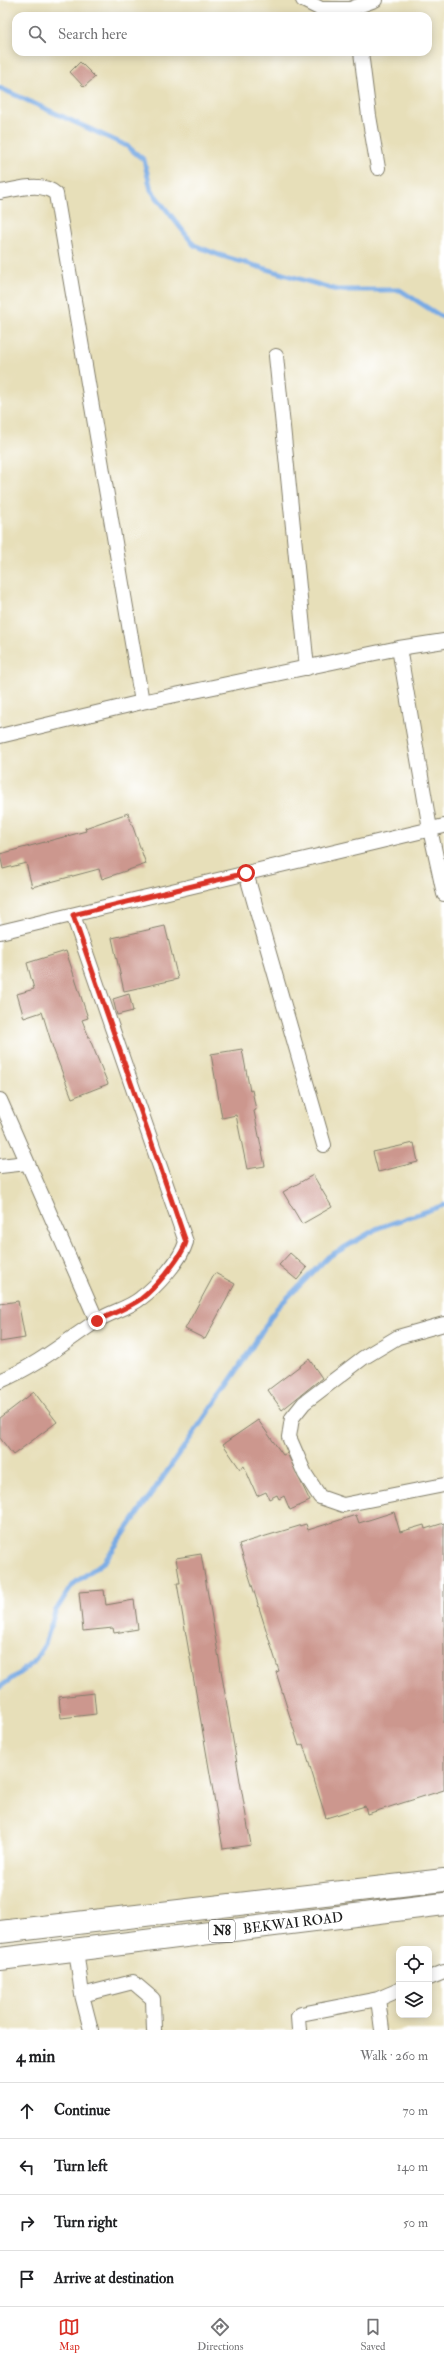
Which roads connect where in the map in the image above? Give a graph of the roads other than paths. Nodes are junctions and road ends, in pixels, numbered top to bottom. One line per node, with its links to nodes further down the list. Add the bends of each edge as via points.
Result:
1 (303, 0): 3 (street, via 321,9)
2 (375, 0): 3 (street)
3 (351, 12)
4 (362, 56): 5 (street)
5 (378, 168)
6 (0, 192): 11 (street, via 38,186 49,188 56,194)
7 (276, 356): 10 (street)
8 (444, 641): 9 (street)
9 (399, 648): 10 (street); 14 (street)
10 (307, 668): 11 (street)
11 (142, 702): 12 (street)
12 (0, 736)
13 (444, 826): 14 (street)
14 (430, 829): 15 (street); 16 (street)
15 (246, 873): 17 (street); 20 (street)
16 (444, 894)
17 (73, 915): 18 (street); 23 (street, via 186,1242 183,1252 141,1299)
18 (0, 932)
19 (0, 1100): 21 (street)
20 (324, 1145)
21 (27, 1163): 22 (street); 23 (street)
22 (0, 1166)
23 (97, 1321): 25 (street, via 53,1353)
24 (444, 1324): 26 (street, via 398,1337 363,1358 304,1403 292,1418 289,1437 305,1474 320,1497 343,1506)
25 (0, 1381)
26 (444, 1485)
27 (444, 1880): 29 (highway, BEKWAI ROAD / N8)
28 (444, 1904): 30 (highway, BEKWAI ROAD / N8)
29 (0, 1932)
30 (76, 1949): 31 (highway, BEKWAI ROAD / N8); 35 (street)
31 (0, 1959)
32 (444, 1972): 33 (street)
33 (432, 1977)
34 (396, 1991): 36 (street)
35 (82, 1995): 37 (street); 38 (street, via 133,1982 152,1999)
36 (378, 1999): 39 (street, via 301,2014 298,2017); 40 (street)
37 (90, 2030)
38 (154, 2030)
39 (299, 2030)
40 (382, 2030)

